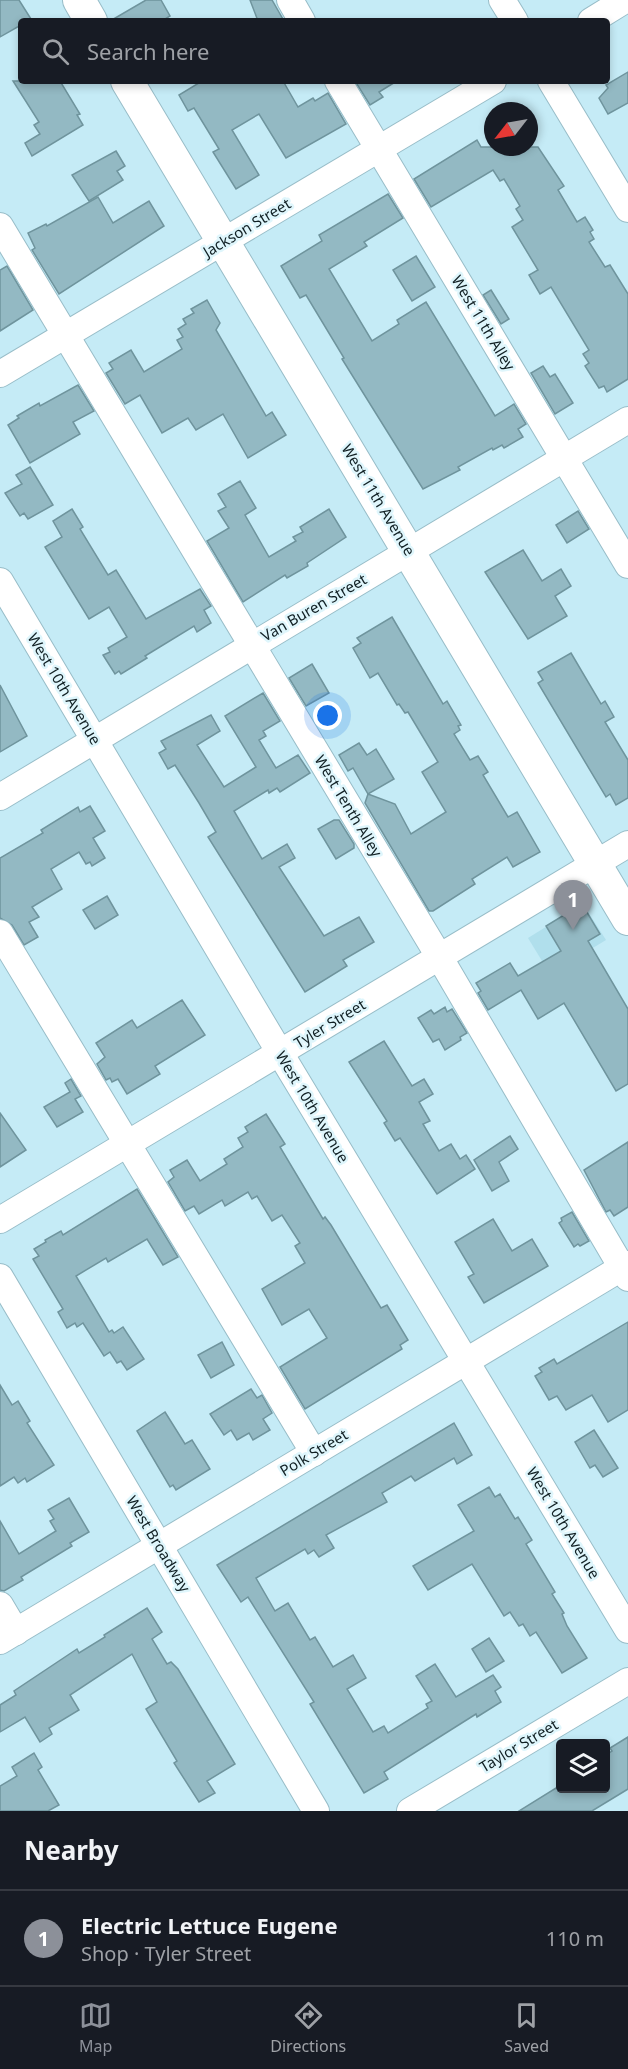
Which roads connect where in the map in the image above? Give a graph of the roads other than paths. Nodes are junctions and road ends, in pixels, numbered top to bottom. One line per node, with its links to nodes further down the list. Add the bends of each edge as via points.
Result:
1 (79, 0): 5 (main road)
2 (290, 0): 6 (street)
3 (502, 0): 7 (street)
4 (626, 0): 8 (street)
5 (89, 18)
6 (300, 18)
7 (513, 18)
8 (596, 18)
9 (129, 84): 16 (main road, West 11th Avenue)
10 (340, 84): 13 (street, West 11th Alley)
11 (488, 84): 13 (street, Jackson Street)
12 (553, 84): 14 (street)
13 (379, 149): 16 (street, Jackson Street); 20 (street, West 11th Alley)
14 (628, 209)
15 (0, 226): 17 (street, West Tenth Alley)
16 (223, 242): 17 (street, Jackson Street); 21 (main road, West 11th Avenue)
17 (66, 335): 18 (street, Jackson Street); 24 (street, West Tenth Alley)
18 (0, 374)
19 (628, 420): 20 (street, Van Buren Street)
20 (564, 458): 21 (street, Van Buren Street); 22 (street, West 11th Alley)
21 (409, 552): 24 (street, Van Buren Street); 28 (main road, West 11th Avenue)
22 (628, 565)
23 (0, 581): 25 (street, West 10th Avenue)
24 (250, 645): 25 (street, Van Buren Street); 31 (street, West Tenth Alley)
25 (95, 740): 26 (street, Van Buren Street); 32 (street, West 10th Avenue)
26 (0, 797)
27 (628, 844): 28 (street, Tyler Street)
28 (595, 864): 29 (main road, West 11th Avenue); 31 (street, Tyler Street)
29 (628, 919)
30 (0, 933): 33 (street)
31 (440, 958): 32 (street, Tyler Street); 35 (street, West Tenth Alley)
32 (280, 1053): 33 (street, Tyler Street); 37 (street, West 10th Avenue)
33 (127, 1145): 34 (street, Tyler Street); 38 (street)
34 (0, 1220)
35 (626, 1270): 37 (street, Polk Street)
36 (0, 1277): 39 (street, West Broadway)
37 (466, 1362): 38 (street, Polk Street); 41 (street, West 10th Avenue)
38 (314, 1453): 39 (street, Polk Street)
39 (159, 1546): 42 (street, Polk Street); 44 (street, West Broadway)
40 (0, 1605): 42 (street)
41 (628, 1630)
42 (8, 1637)
43 (628, 1681): 45 (street, Taylor Street)
44 (316, 1811)
45 (410, 1811)

